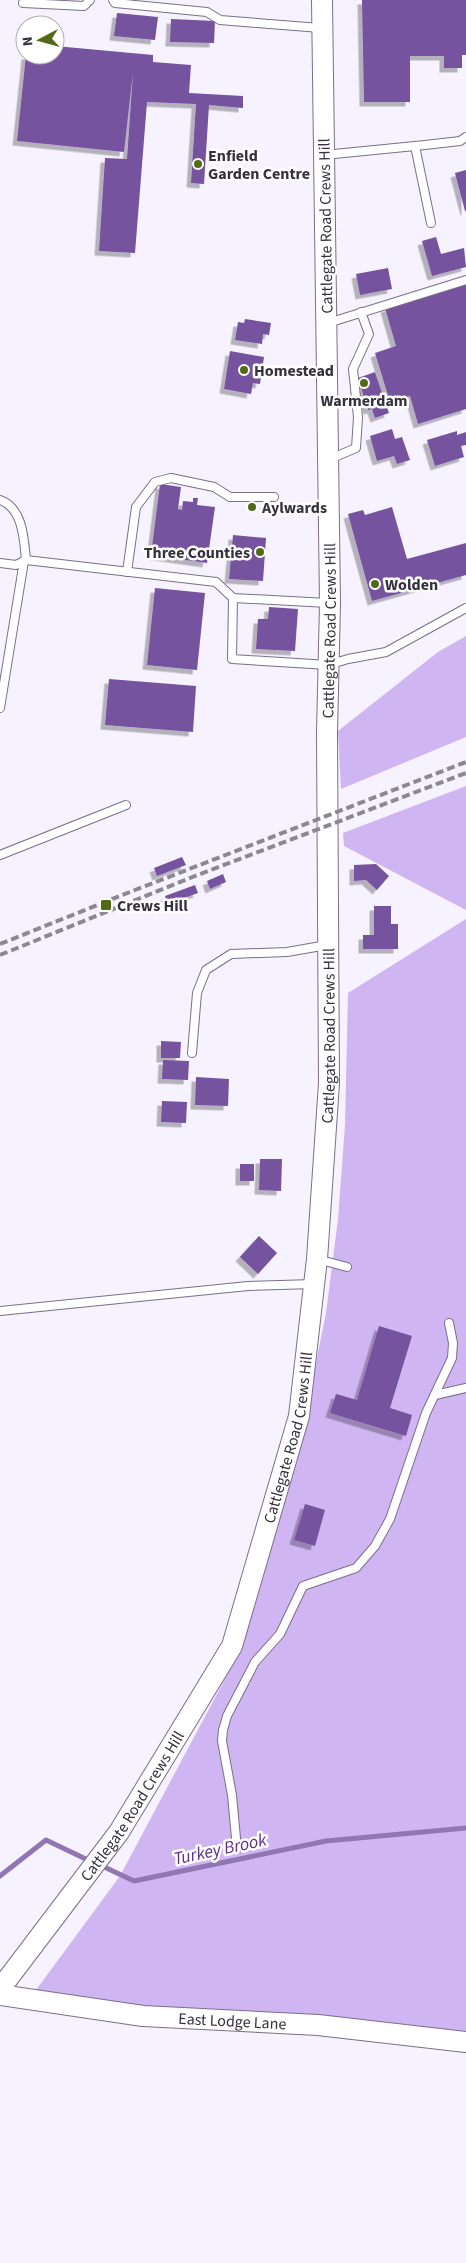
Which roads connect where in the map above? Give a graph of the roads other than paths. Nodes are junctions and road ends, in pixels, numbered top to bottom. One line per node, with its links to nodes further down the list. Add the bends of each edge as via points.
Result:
1 (24, 0): 2 (lane, via 23,3 84,6)
2 (90, 0)
3 (113, 0): 5 (lane, via 115,3 206,12 220,20)
4 (322, 0): 5 (street, Cattlegate Road Crews Hill)
5 (322, 28): 8 (street, Cattlegate Road Crews Hill)
6 (466, 138): 7 (lane)
7 (415, 146): 8 (lane); 9 (lane)
8 (324, 155): 12 (street, Cattlegate Road Crews Hill)
9 (431, 223)
10 (466, 280): 11 (lane)
11 (361, 312): 12 (lane); 13 (lane, via 368,334 354,370 358,417 356,448)
12 (326, 324): 13 (street, Cattlegate Road Crews Hill)
13 (328, 460): 20 (street, Cattlegate Road Crews Hill)
14 (274, 497): 18 (lane, via 230,498 214,487 171,478 155,482 136,507)
15 (0, 500): 16 (lane, via 8,503 20,525)
16 (25, 560): 17 (lane, via 16,565); 18 (lane); 23 (lane)
17 (0, 563)
18 (127, 572): 19 (lane, via 216,582)
19 (233, 598): 20 (lane); 22 (lane, via 232,659)
20 (330, 603): 22 (street, Cattlegate Road Crews Hill)
21 (466, 608): 22 (lane, via 386,652)
22 (328, 665): 26 (street, Cattlegate Road Crews Hill)
23 (0, 708)
24 (126, 805): 25 (lane)
25 (0, 855)
26 (329, 944): 27 (lane, via 287,952 231,954 206,970 197,993); 28 (street, Cattlegate Road Crews Hill, via 329,1083)
27 (192, 1053)
28 (317, 1259): 29 (lane); 30 (street, Cattlegate Road Crews Hill)
29 (347, 1267)
30 (314, 1284): 31 (lane, via 248,1286); 36 (street, Cattlegate Road Crews Hill, via 299,1416 232,1646 119,1832)
31 (0, 1311)
32 (448, 1322): 34 (lane, via 453,1343 452,1358)
33 (466, 1388): 34 (lane)
34 (435, 1395): 35 (lane, via 422,1422 390,1519 375,1546 356,1568 303,1586 286,1624 255,1662 228,1716 222,1741)
35 (238, 1849)
36 (0, 1989)
37 (0, 1995): 38 (street, East Lodge Lane, via 143,2016 318,2025)
38 (466, 2042)

